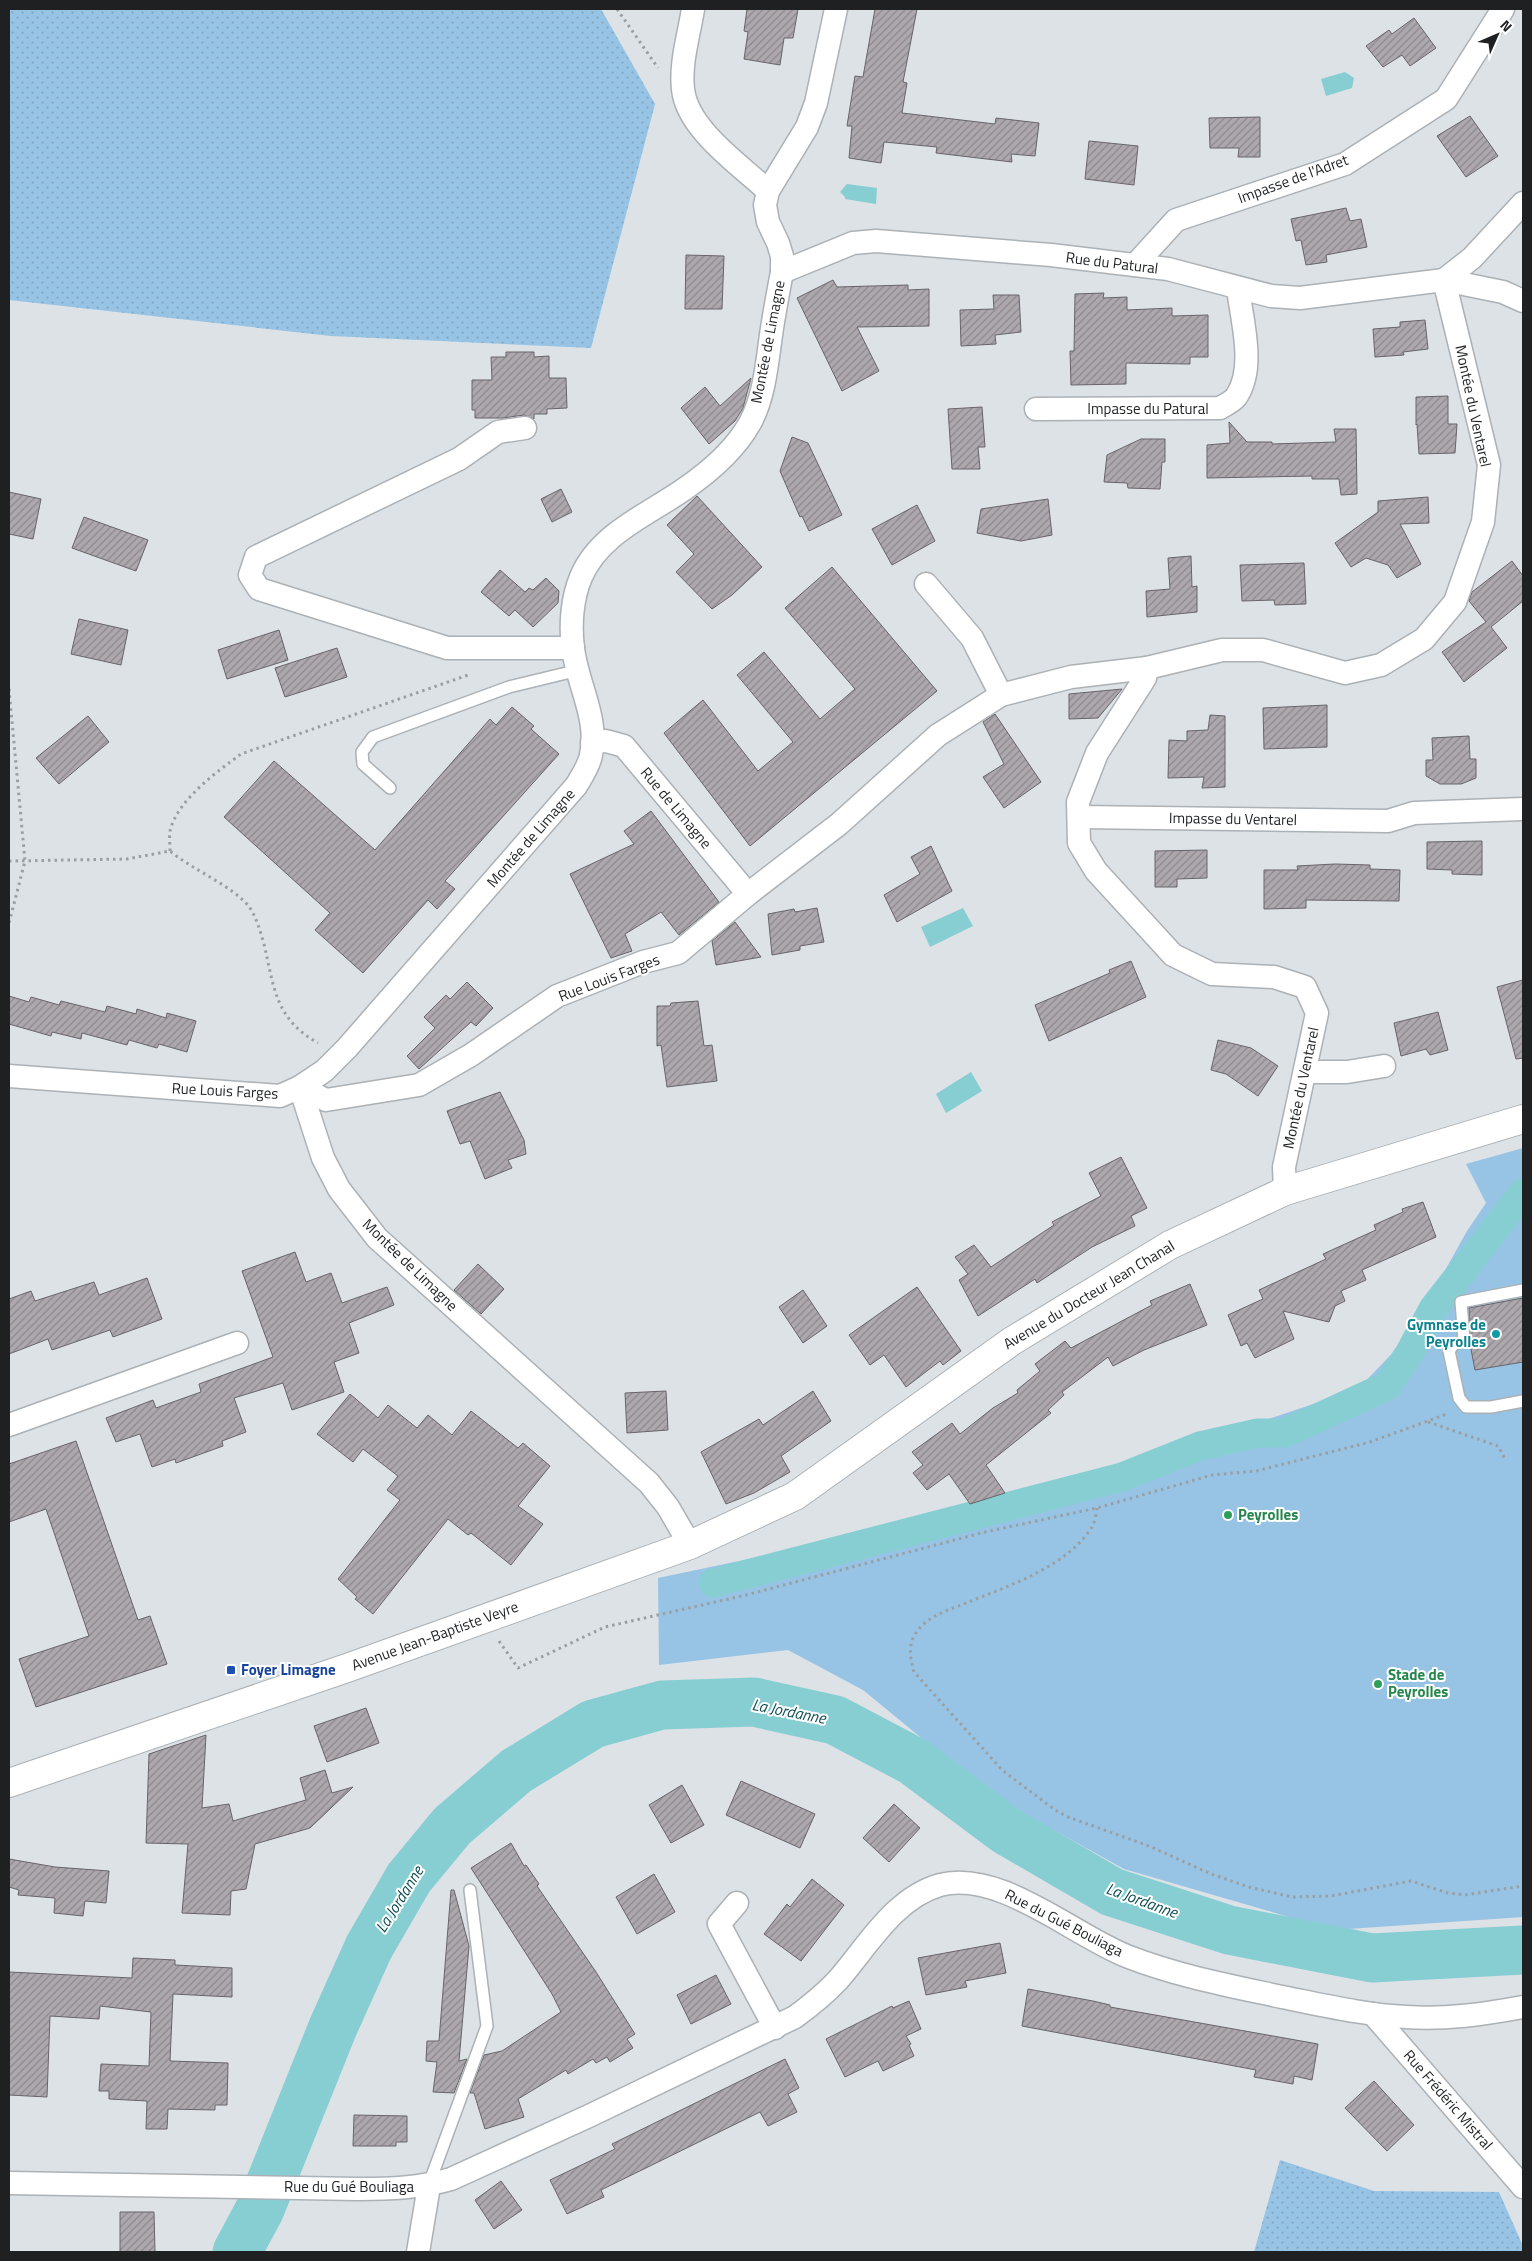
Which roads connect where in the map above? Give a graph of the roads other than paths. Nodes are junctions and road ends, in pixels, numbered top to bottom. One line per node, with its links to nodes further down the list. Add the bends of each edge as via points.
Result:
1 (693, 9): 4 (street, via 684,64 683,90 688,111 706,135)
2 (836, 9): 4 (street, Montée de Limagne, via 816,103 807,126)
3 (1502, 11): 6 (street, Impasse de l'Adret, via 1446,99 1345,164 1176,220)
4 (768, 191): 7 (street, Montée de Limagne, via 765,205 768,222 782,256)
5 (1523, 203): 8 (street, via 1472,258)
6 (1135, 266): 7 (street, Rue du Patural, via 876,241 853,243); 9 (street, Rue du Patural, via 1168,269)
7 (782, 272): 14 (street, Montée de Limagne, via 760,398 751,422 739,441 692,483 621,530 585,567 576,590)
8 (1444, 280): 9 (street, Rue du Patural, via 1300,298); 10 (street, via 1503,292); 15 (street, Montée du Ventarel, via 1488,466 1483,522 1455,602 1424,640 1382,665 1345,673 1263,650 1222,650)
9 (1238, 289): 11 (street, Impasse du Patural, via 1248,364 1244,383 1235,398 1220,408)
10 (1523, 301)
11 (1036, 410)
12 (524, 428): 14 (street, via 498,432 459,459 256,557 250,575 260,589 447,648)
13 (926, 584): 17 (street, via 972,638)
14 (573, 648): 16 (street, Montée de Limagne)
15 (1147, 668): 17 (street, Rue Louis Farges, via 1071,677); 21 (street, Montée du Ventarel, via 1145,678 1097,753 1078,802)
16 (579, 670): 18 (street, Montée de Limagne, via 591,719); 19 (lane, via 509,687 373,737 362,752 363,764)
17 (1001, 694): 22 (street, Rue Louis Farges, via 938,734 839,824)
18 (592, 742): 22 (street, Rue de Limagne, via 606,741 624,746); 26 (street, Montée de Limagne, via 591,756 576,786 347,1048 324,1071)
19 (390, 788)
20 (1523, 809): 21 (street, Impasse du Ventarel, via 1414,813 1388,821)
21 (1079, 817): 24 (street, Montée du Ventarel, via 1079,843 1096,871 1173,956 1212,974 1274,977 1305,988 1317,1013)
22 (748, 894): 26 (street, Rue Louis Farges, via 678,953 643,962 557,996 471,1055 418,1085 326,1100)
23 (1384, 1066): 24 (street, via 1347,1072)
24 (1306, 1072): 28 (street, Montée du Ventarel, via 1284,1167)
25 (9, 1076): 26 (street, Rue Louis Farges, via 280,1096)
26 (300, 1087): 33 (street, Montée de Limagne, via 323,1158 339,1190 377,1238 649,1483 668,1507)
27 (1523, 1119): 28 (main road, Avenue du Docteur Jean Chanal)
28 (1285, 1191): 33 (main road, Avenue du Docteur Jean Chanal, via 1170,1244 1012,1340 795,1496)
29 (1523, 1290): 31 (lane, via 1460,1302 1464,1340 1449,1351 1459,1398 1466,1407 1491,1407)
30 (237, 1343): 32 (street)
31 (1523, 1401)
32 (9, 1425)
33 (690, 1545): 34 (main road, Avenue Jean-Baptiste Veyre, via 347,1668)
34 (9, 1783)
35 (470, 1890): 41 (lane, via 487,2026)
36 (737, 1903): 39 (street, via 719,1924)
37 (1523, 2007): 38 (street, Rue du Gué Bouliaga, via 1442,2017)
38 (1373, 2014): 39 (street, Rue du Gué Bouliaga, via 1240,1988 1130,1957 1019,1898 993,1887 966,1882 940,1885 901,1907 837,1981 795,2017); 42 (street, Rue Frédéric Mistral)
39 (775, 2028): 41 (street, Rue du Gué Bouliaga, via 474,2170)
40 (9, 2183): 41 (street, Rue du Gué Bouliaga, via 402,2189)
41 (429, 2186): 43 (street)
42 (1523, 2187)
43 (418, 2252)

